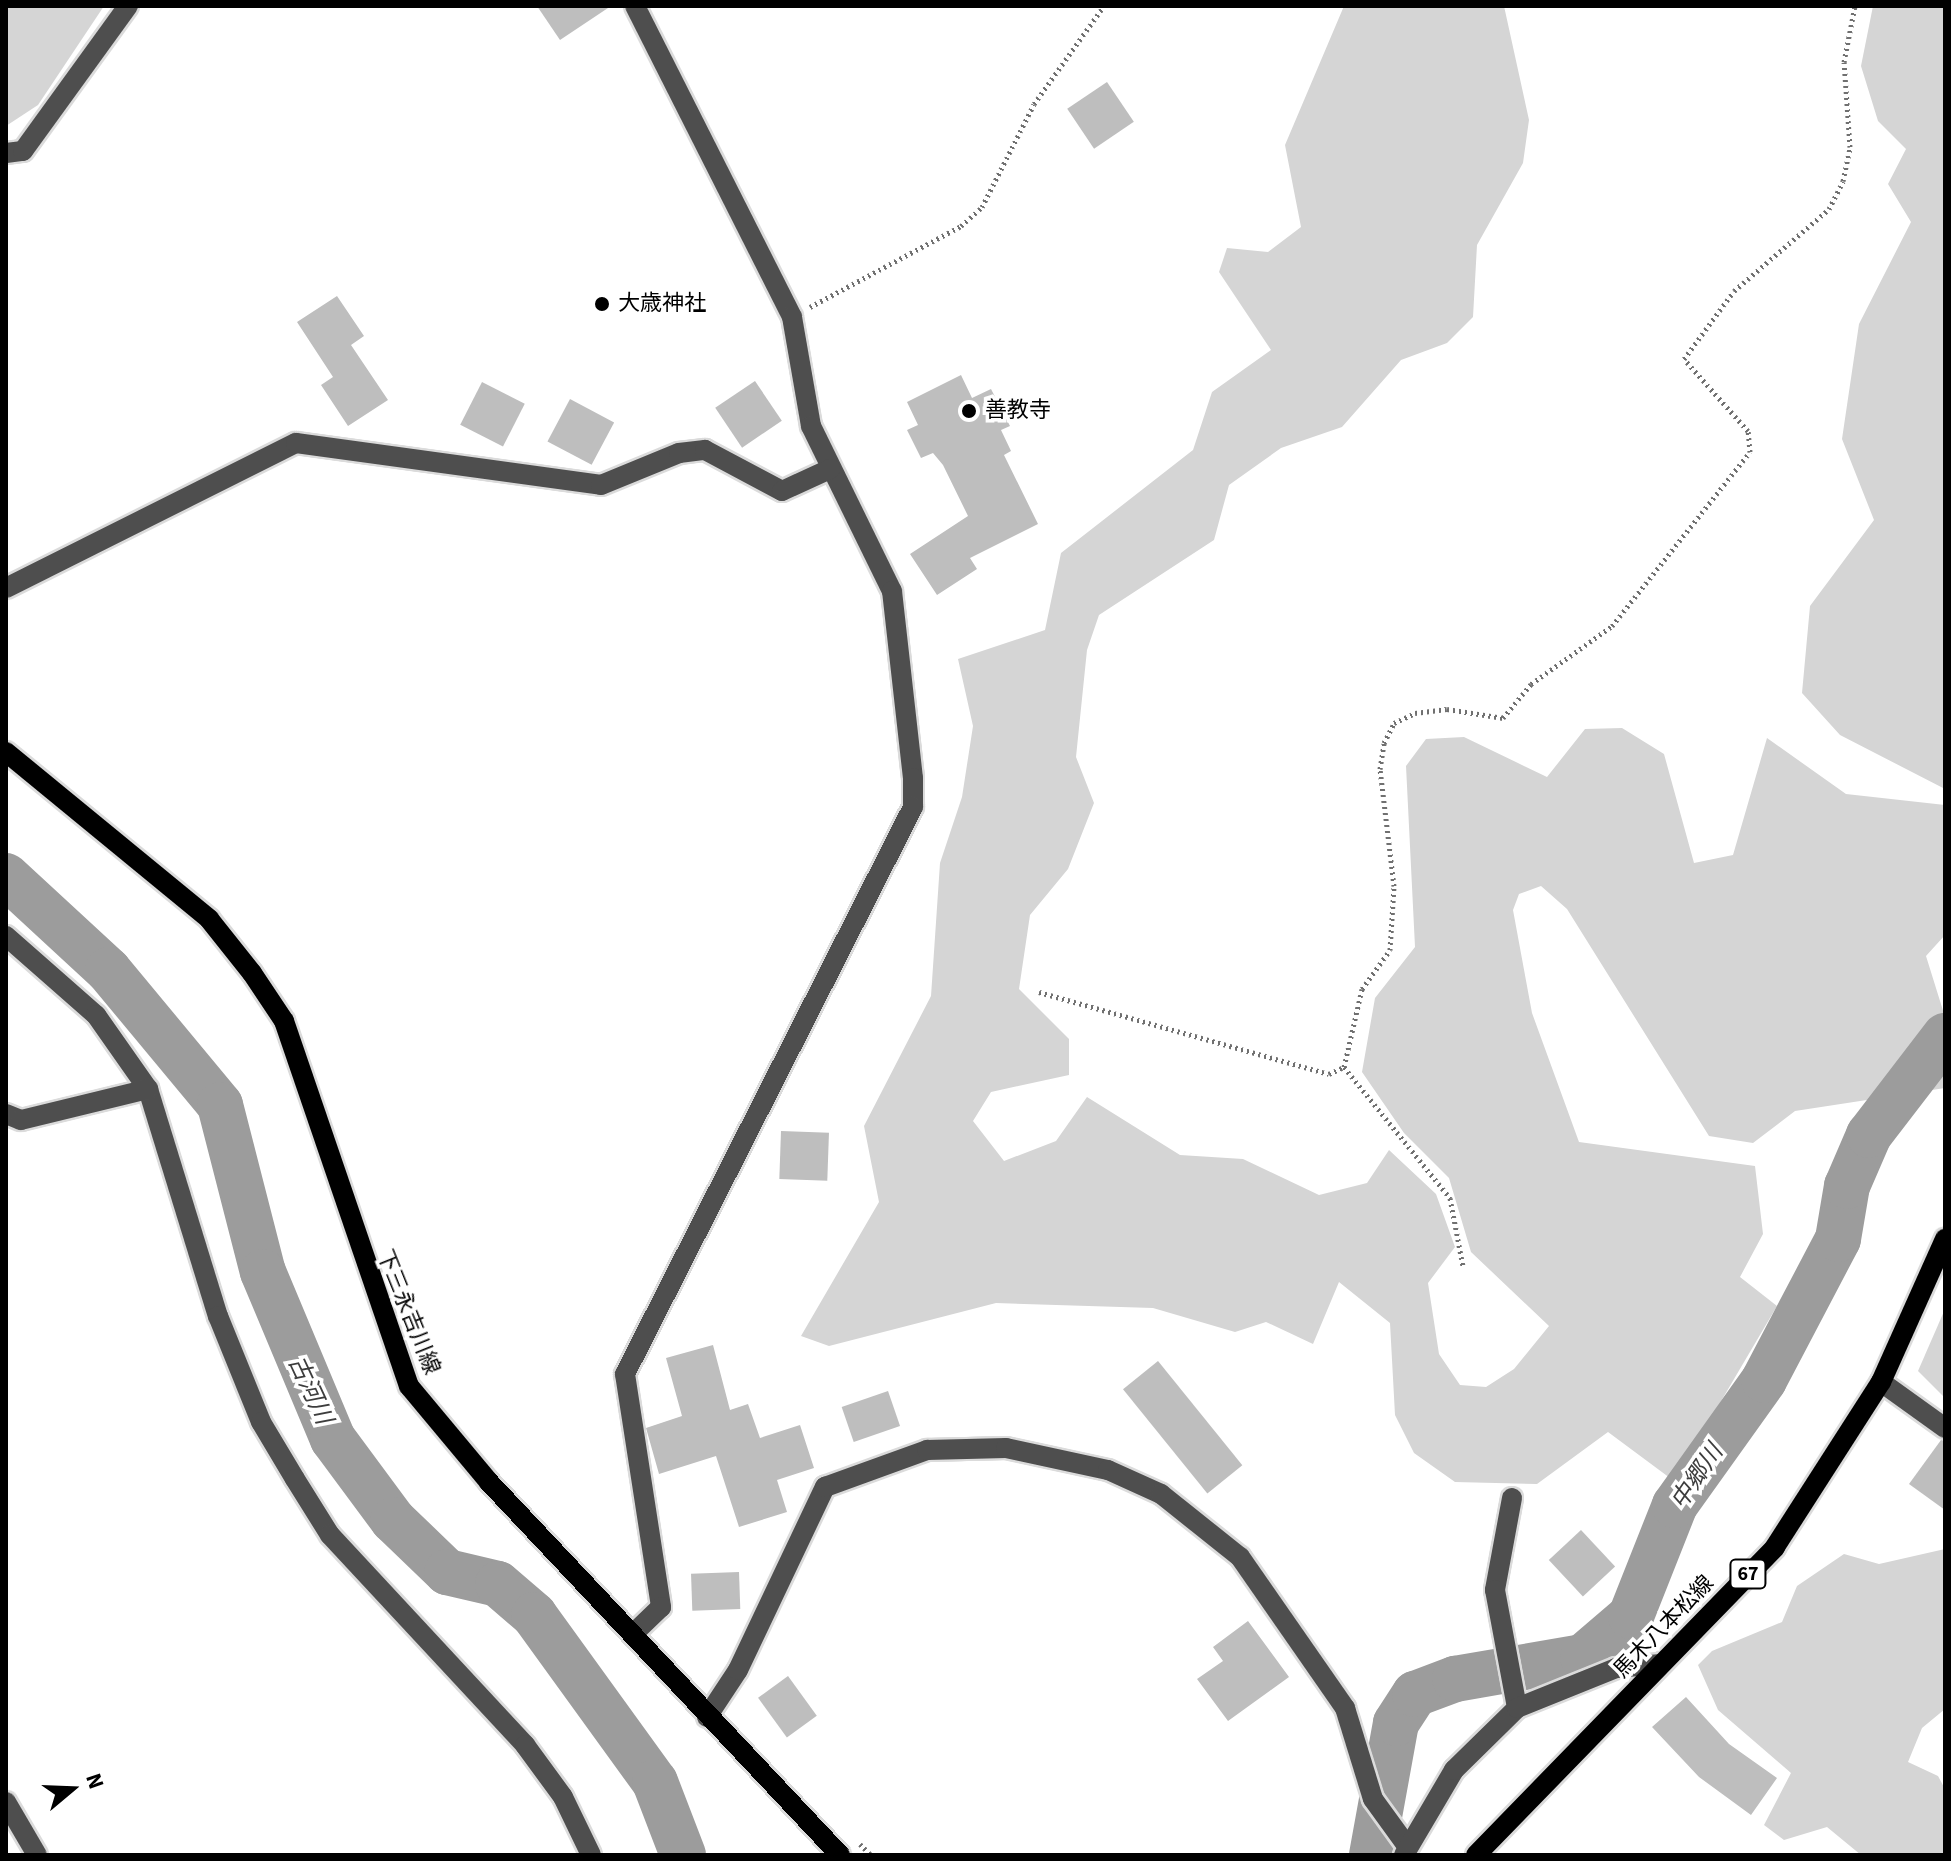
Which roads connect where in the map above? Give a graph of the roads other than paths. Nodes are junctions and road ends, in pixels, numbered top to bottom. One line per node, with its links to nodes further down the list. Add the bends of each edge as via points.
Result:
1 (128, 6): 3 (street, via 23,151)
2 (635, 6): 4 (street, via 792,317 811,426)
3 (6, 153)
4 (830, 469): 5 (street, via 782,491 705,450 679,453 601,485 296,443); 14 (street, via 892,591 913,807 625,1374 661,1607)
5 (6, 588)
6 (6, 752): 14 (main road, 下三永吉川線, via 209,919 252,973 284,1021 409,1386 489,1482)
7 (6, 936): 8 (street, via 96,1015)
8 (148, 1089): 9 (street, via 21,1120); 21 (street, via 218,1316 261,1422 330,1535 525,1745 563,1797)
9 (6, 1114)
10 (1945, 1239): 11 (main road, 馬木八本松線 / 67)
11 (1881, 1382): 12 (street); 15 (main road, 馬木八本松線 / 67, via 1775,1547)
12 (1945, 1428)
13 (1512, 1498): 16 (street, via 1497,1551 1495,1590)
14 (636, 1631): 17 (main road, 下三永吉川線)
15 (1661, 1664): 16 (street, via 1616,1668); 23 (main road, 馬木八本松線 / 67)
16 (1517, 1708): 19 (street, via 1469,1750)
17 (707, 1717): 19 (street, via 738,1670 825,1487 927,1450 1006,1448 1108,1470 1199,1518 1230,1547 1345,1708 1373,1799); 22 (main road, 下三永吉川線)
18 (6, 1802): 20 (street)
19 (1406, 1851)
20 (37, 1855)
21 (591, 1855)
22 (840, 1855)
23 (1476, 1855)

